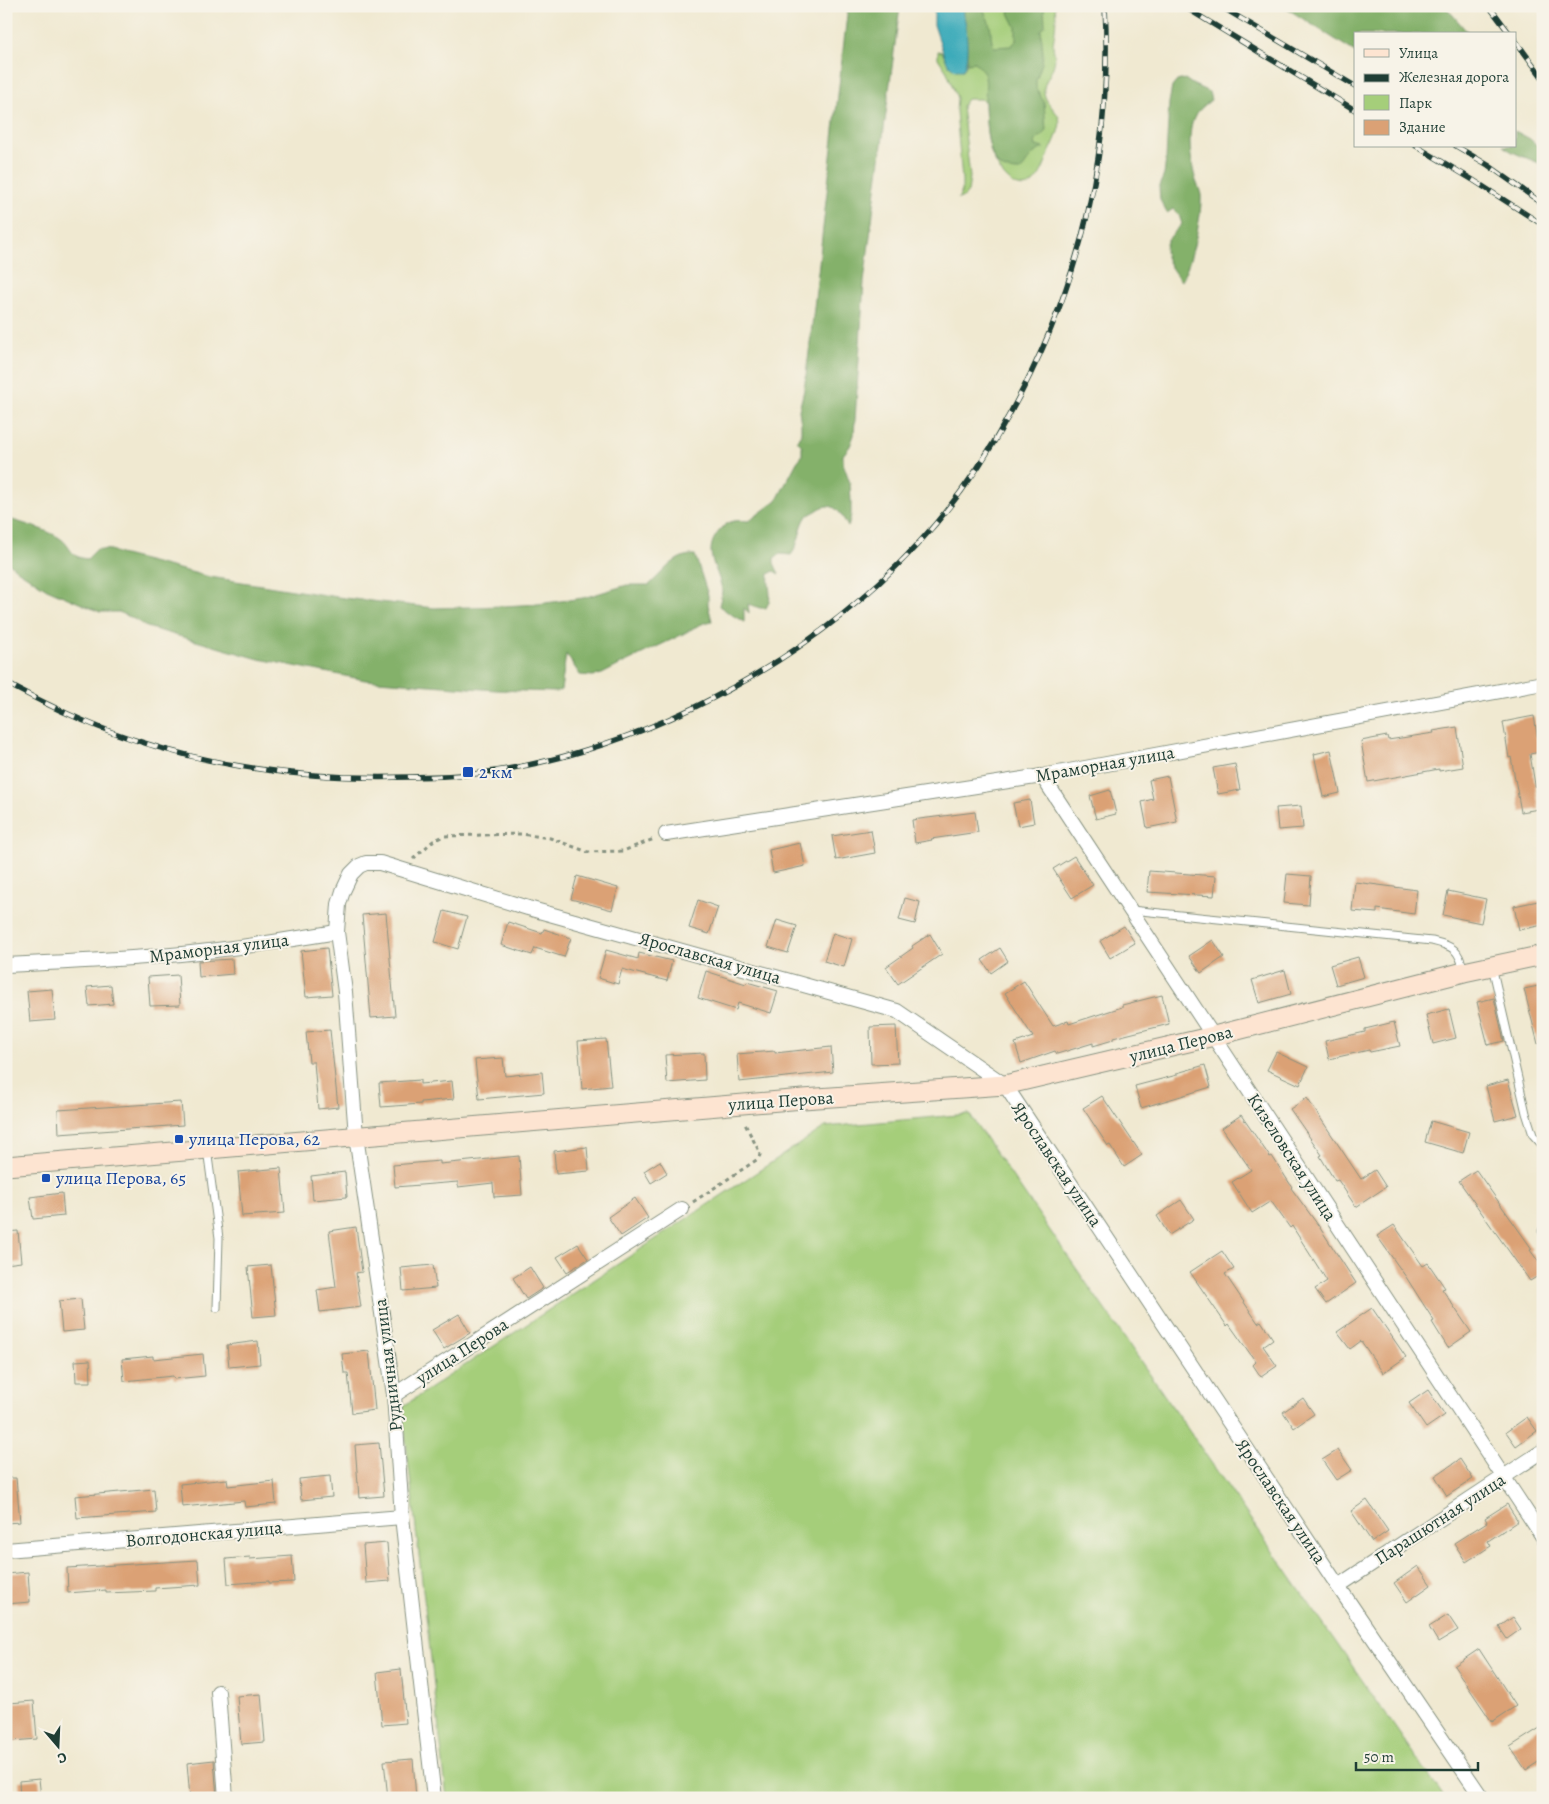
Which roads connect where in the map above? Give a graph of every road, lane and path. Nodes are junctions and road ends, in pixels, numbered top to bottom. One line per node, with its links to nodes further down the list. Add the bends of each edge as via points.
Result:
1 (1543, 683): 2 (street, Мраморная улица)
2 (1042, 776): 3 (street, Мраморная улица); 5 (street, Кизеловская улица)
3 (666, 834): 4 (path, via 623,851 588,852 550,838 521,834 444,836 432,841)
4 (400, 869): 6 (street, Ярославская улица, via 380,863 359,866 343,891); 12 (street, Ярославская улица, via 897,1011)
5 (1129, 910): 10 (lane, via 1432,941 1449,945 1457,952); 11 (street, Кизеловская улица)
6 (337, 932): 8 (street, Мраморная улица, via 187,953); 14 (street, Рудничная улица)
7 (1543, 955): 9 (main road, улица Перова)
8 (6, 965)
9 (1492, 966): 10 (main road, улица Перова); 15 (lane, via 1526,1113 1533,1135)
10 (1464, 972): 11 (main road, улица Перова)
11 (1214, 1036): 12 (main road, улица Перова); 22 (street, Кизеловская улица)
12 (1005, 1085): 14 (main road, улица Перова); 26 (street, Ярославская улица)
13 (745, 1124): 18 (path, via 760,1151 758,1160)
14 (356, 1136): 16 (main road, улица Перова); 20 (street, Рудничная улица)
15 (1543, 1146)
16 (207, 1149): 17 (main road, улица Перова); 19 (lane, via 219,1238)
17 (6, 1166)
18 (682, 1209): 20 (street, улица Перова)
19 (218, 1308)
20 (394, 1395): 23 (street, Рудничная улица)
21 (1543, 1451): 22 (street, Парашютная улица)
22 (1503, 1478): 24 (street, Кизеловская улица); 26 (street, Парашютная улица)
23 (402, 1517): 25 (street, Волгодонская улица); 29 (street, Рудничная улица)
24 (1543, 1537)
25 (6, 1550)
26 (1338, 1586): 30 (street, Ярославская улица)
27 (218, 1692): 28 (street)
28 (226, 1798)
29 (434, 1798)
30 (1482, 1798)

